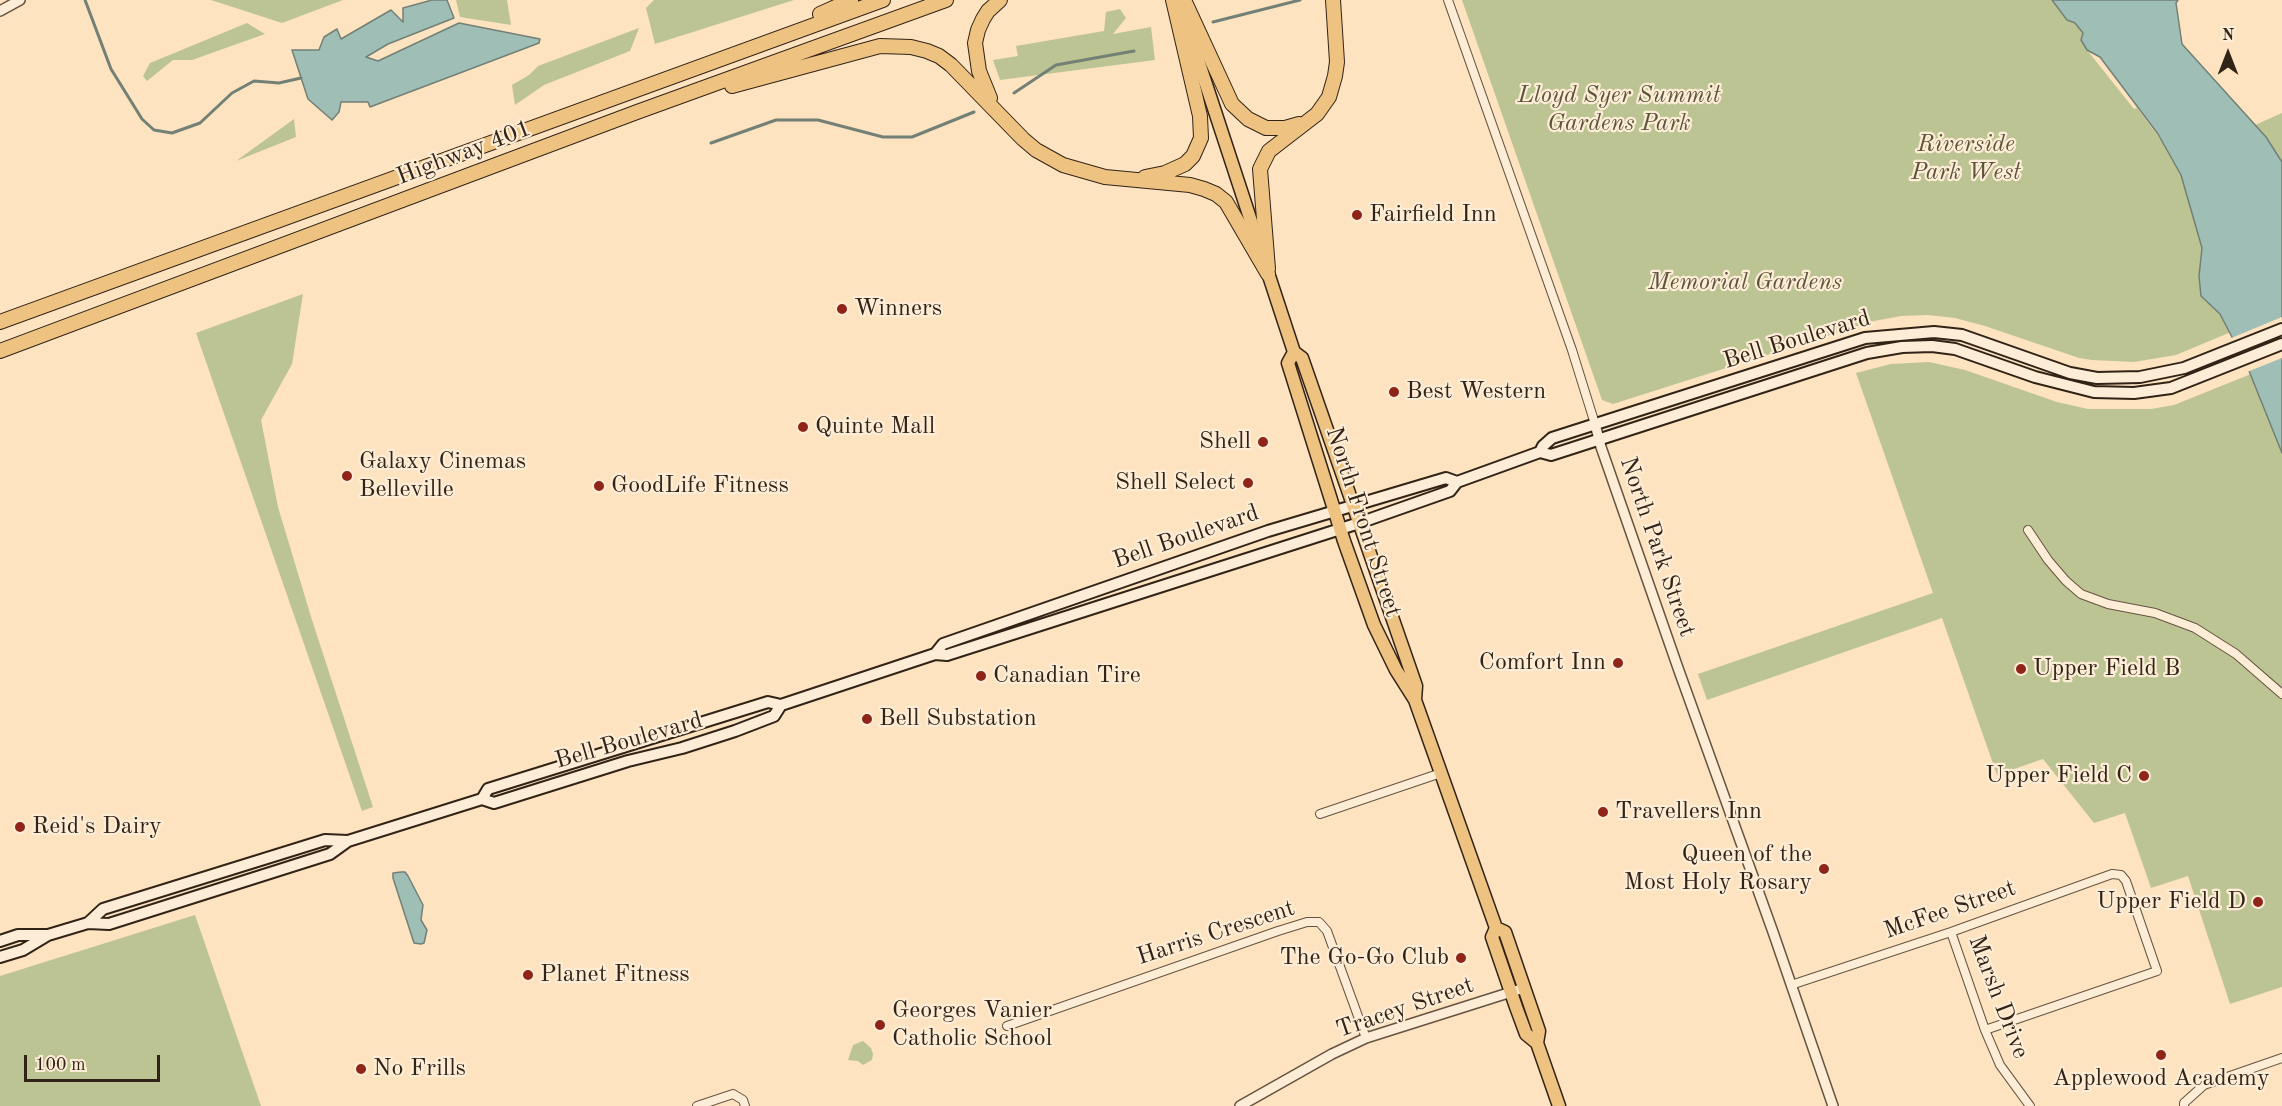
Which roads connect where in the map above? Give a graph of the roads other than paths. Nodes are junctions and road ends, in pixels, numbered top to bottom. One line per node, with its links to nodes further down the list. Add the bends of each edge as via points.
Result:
1 (20, 0): 11 (street)
2 (851, 0): 12 (highway)
3 (884, 0): 12 (highway, Highway 401)
4 (946, 0): 14 (highway, Highway 401)
5 (1000, 0): 13 (highway, via 983,19 975,44 980,71)
6 (1173, 0): 16 (highway, via 1200,116 1201,138 1193,156 1175,169 1149,177)
7 (1179, 0): 17 (main road, North Front Street)
8 (1184, 0): 15 (highway, via 1226,95 1240,113 1257,125 1276,129 1293,126)
9 (1333, 0): 15 (highway, via 1335,76 1329,97)
10 (1448, 0): 23 (street, North Park Street)
11 (0, 11)
12 (699, 66): 18 (highway, Highway 401)
13 (997, 110): 14 (highway, via 939,56 896,46 861,51); 16 (highway, via 1023,139 1050,158 1092,175)
14 (636, 112): 21 (highway, Highway 401)
15 (1317, 114): 17 (highway, via 1275,145 1260,169)
16 (1122, 179): 17 (highway, via 1190,185 1216,194 1226,202)
17 (1268, 274): 22 (main road, North Front Street)
18 (0, 322)
19 (2282, 329): 23 (main road, Bell Boulevard, via 2184,368 2097,378 2070,373 1962,335 1884,334)
20 (2282, 344): 24 (main road, Bell Boulevard, via 2171,388 2134,393 2094,392 1955,349 1902,347 1867,353)
21 (0, 351)
22 (1294, 352): 27 (main road, North Front Street, via 1302,358); 28 (main road, North Front Street, via 1288,363)
23 (1595, 424): 24 (street, North Park Street); 25 (main road, Bell Boulevard, via 1552,438)
24 (1598, 438): 25 (main road, Bell Boulevard, via 1551,455); 46 (street, North Park Street)
25 (1540, 452): 26 (main road, Bell Boulevard)
26 (1457, 482): 27 (main road, Bell Boulevard, via 1446,478); 29 (main road, Bell Boulevard, via 1450,491)
27 (1353, 506): 28 (main road, Bell Boulevard); 29 (main road, North Front Street)
28 (1335, 510): 30 (main road, North Front Street); 32 (main road, Bell Boulevard, via 943,644)
29 (1359, 523): 30 (main road, Bell Boulevard); 34 (main road, North Front Street, via 1416,686)
30 (1341, 529): 32 (main road, Bell Boulevard, via 947,655); 34 (main road, North Front Street, via 1379,638)
31 (2028, 530): 33 (street, via 2066,581 2081,594 2108,604 2156,613 2195,628 2236,654)
32 (935, 654): 35 (main road, Bell Boulevard)
33 (2282, 694)
34 (1415, 700): 36 (main road, North Front Street)
35 (781, 705): 37 (main road, Bell Boulevard, via 768,702 510,782 488,789); 37 (main road, Bell Boulevard, via 774,716 714,738 494,803)
36 (1441, 773): 38 (street); 41 (main road, North Front Street)
37 (482, 799): 39 (main road, Bell Boulevard)
38 (1320, 814)
39 (348, 841): 40 (main road, Bell Boulevard, via 330,854 109,924); 40 (main road, Bell Boulevard, via 325,840 103,909)
40 (88, 923): 43 (main road, Bell Boulevard)
41 (1496, 928): 47 (main road, North Front Street, via 1505,932); 48 (main road, North Front Street, via 1492,937)
42 (1951, 932): 46 (street, McFee Street); 50 (street, Marsh Drive); 50 (street, McFee Street, via 2112,874 2121,875 2126,881 2157,971)
43 (48, 935): 44 (main road, Bell Boulevard, via 18,935); 45 (main road, Bell Boulevard, via 23,950)
44 (0, 941)
45 (0, 957)
46 (1791, 985): 58 (street, North Park Street)
47 (1524, 988): 48 (street, Tracey Street); 52 (main road, North Front Street, via 1539,1031)
48 (1511, 993): 51 (street, Tracey Street); 52 (main road, North Front Street, via 1526,1035)
49 (1007, 1026): 51 (street, Harris Crescent, via 1278,931 1319,922 1327,931)
50 (1985, 1030): 59 (street, Marsh Drive, via 2000,1065)
51 (1366, 1038): 56 (street, Tracey Street)
52 (1537, 1043): 57 (main road, North Front Street)
53 (2282, 1058): 60 (street, via 2204,1085)
54 (697, 1106): 55 (street, via 733,1094)
55 (745, 1106)
56 (1240, 1106)
57 (1559, 1106)
58 (1833, 1106)
59 (2030, 1106)
60 (2184, 1106)

